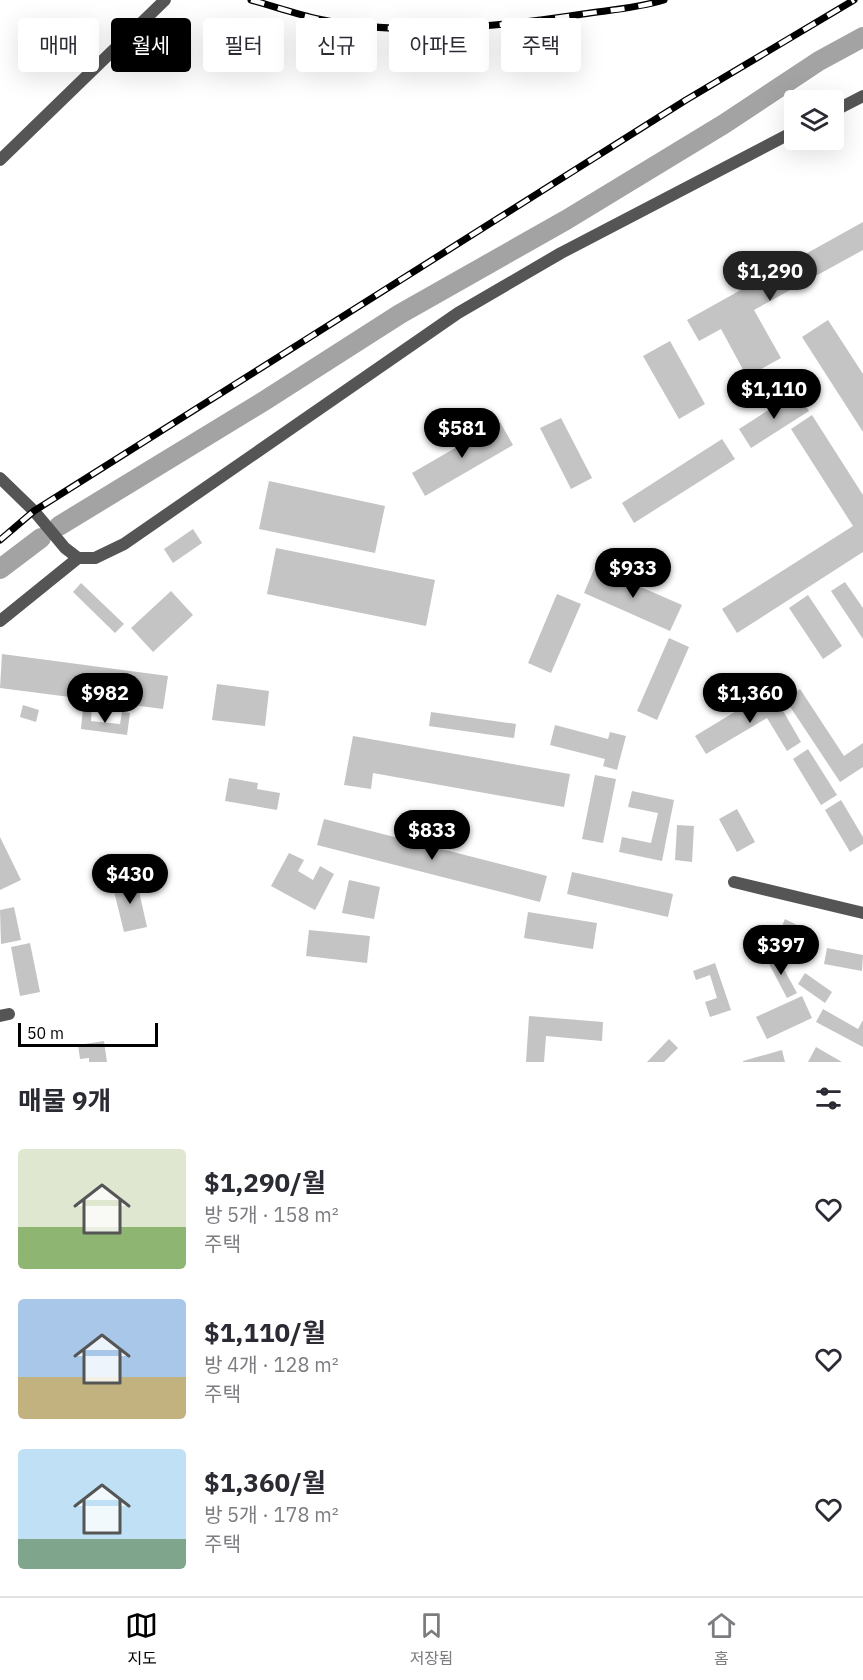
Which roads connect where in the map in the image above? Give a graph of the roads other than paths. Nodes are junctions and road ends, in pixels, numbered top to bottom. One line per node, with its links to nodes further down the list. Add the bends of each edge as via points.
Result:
1 (165, 0): 5 (street)
2 (863, 96): 3 (street)
3 (844, 106)
4 (784, 137): 7 (street, via 561,253 458,313 124,544 95,558)
5 (0, 160)
6 (0, 478): 7 (street)
7 (78, 558): 8 (street)
8 (0, 621)
9 (734, 882): 10 (street)
10 (863, 913)

